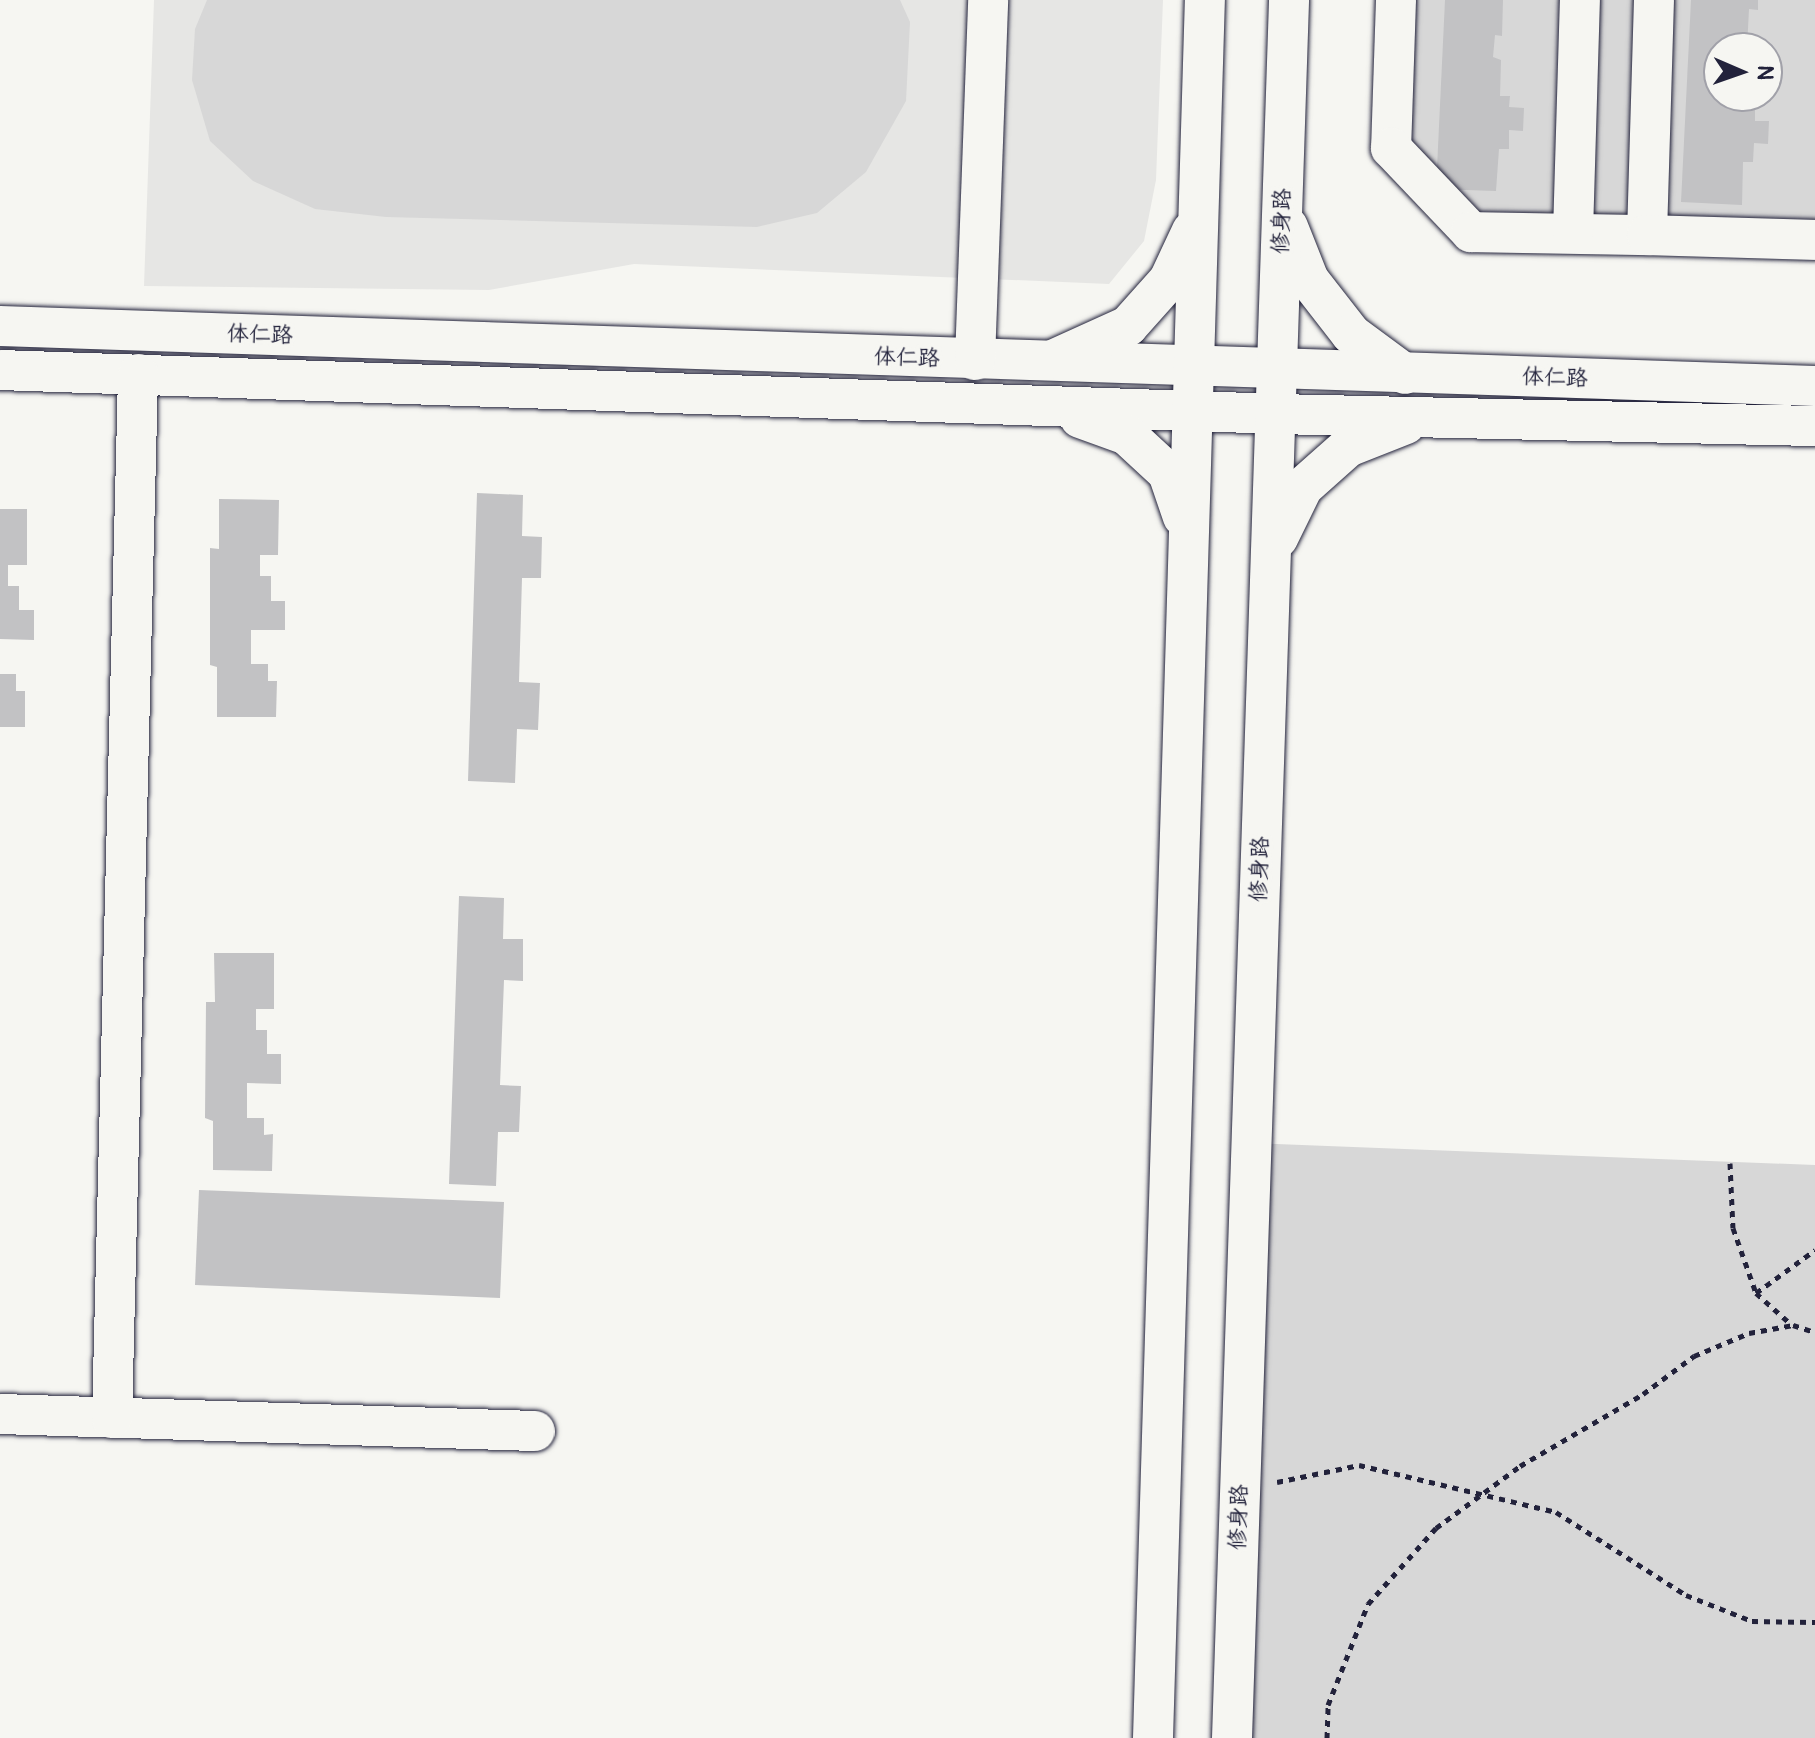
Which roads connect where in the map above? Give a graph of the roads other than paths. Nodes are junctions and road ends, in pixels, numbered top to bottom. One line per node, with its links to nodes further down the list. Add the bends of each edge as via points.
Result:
1 (988, 0): 13 (street)
2 (1205, 0): 8 (street)
3 (1289, 0): 7 (street, 修身路)
4 (1396, 0): 9 (street, via 1391,148 1471,232)
5 (1580, 0): 9 (street)
6 (1654, 0): 10 (street)
7 (1282, 212): 17 (street, 修身路); 19 (street, via 1309,280 1351,334)
8 (1198, 216): 14 (street, via 1169,280 1128,326); 15 (street)
9 (1573, 233): 10 (street)
10 (1647, 235): 11 (street)
11 (1815, 240)
12 (0, 326): 13 (street, 体仁路)
13 (975, 360): 14 (street, 体仁路)
14 (1046, 363): 15 (street, 体仁路)
15 (1194, 368): 17 (street, 体仁路); 22 (street)
16 (0, 370): 18 (street, 体仁路)
17 (1276, 370): 19 (street, 体仁路); 23 (street, 修身路)
18 (138, 374): 21 (street, 体仁路); 29 (street)
19 (1405, 374): 20 (street, 体仁路)
20 (1815, 386)
21 (1047, 406): 22 (street, 体仁路); 26 (street, via 1127,435 1168,473)
22 (1193, 411): 23 (street, 体仁路); 26 (street)
23 (1276, 414): 24 (street, 体仁路); 27 (street, 修身路)
24 (1422, 418): 25 (street, 体仁路); 27 (street, via 1348,447 1303,487)
25 (1815, 426)
26 (1189, 534): 31 (street)
27 (1271, 553): 32 (street, 修身路)
28 (0, 1414): 29 (street)
29 (112, 1418): 30 (street)
30 (535, 1431)
31 (1153, 1738)
32 (1232, 1738)

